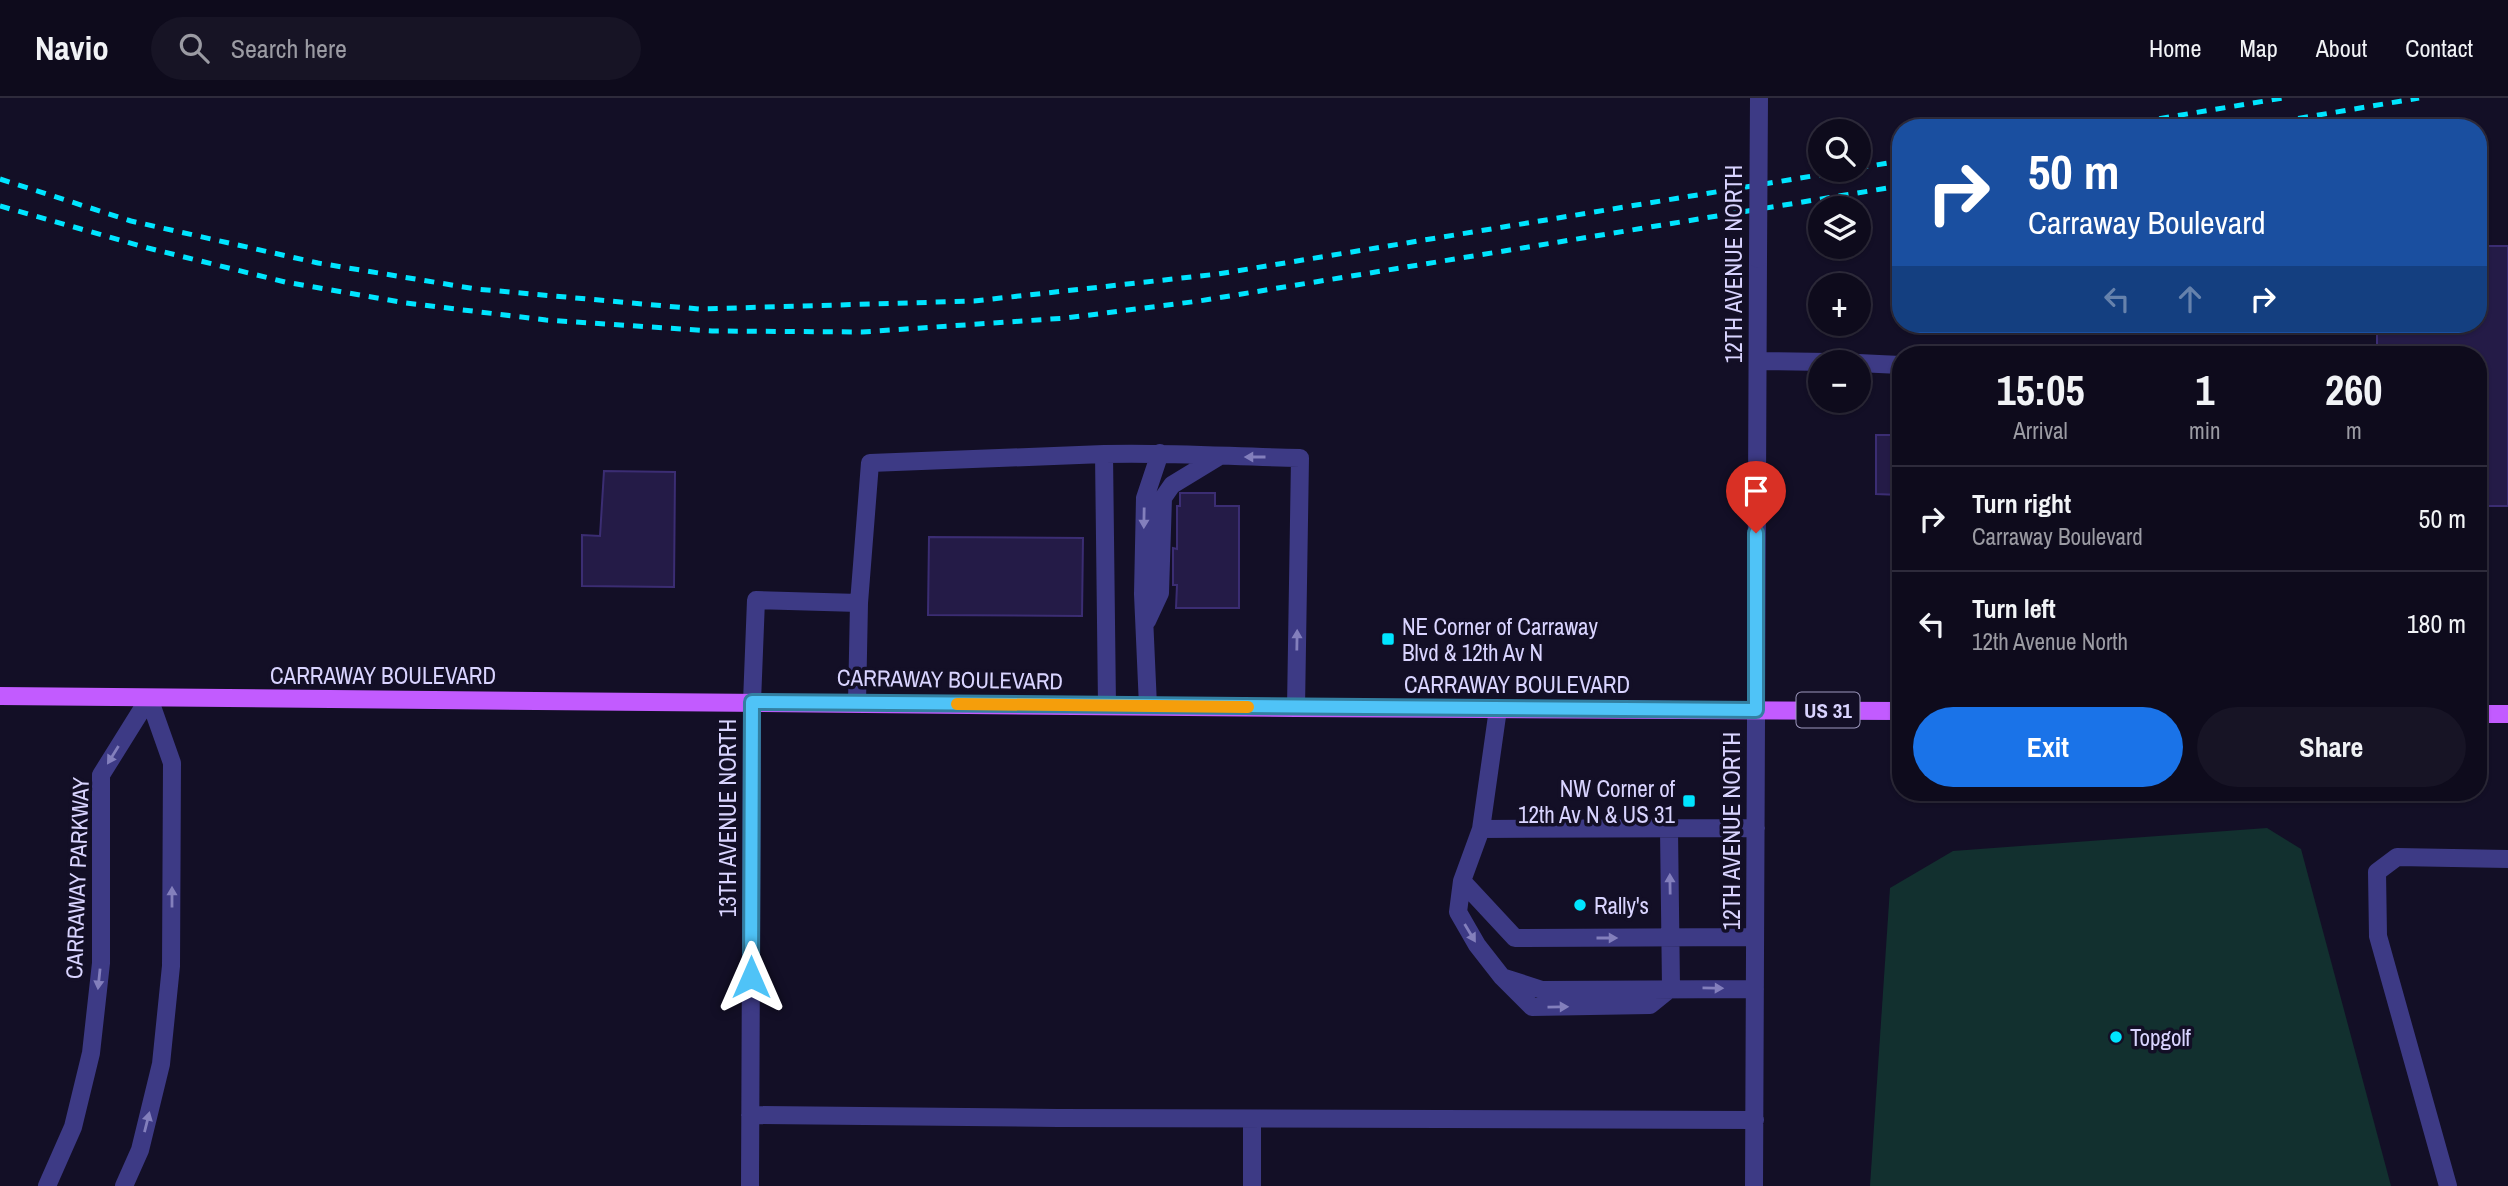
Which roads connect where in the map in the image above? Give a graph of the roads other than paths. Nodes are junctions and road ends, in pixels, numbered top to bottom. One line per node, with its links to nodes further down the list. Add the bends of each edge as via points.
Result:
1 (1759, 98): 2 (street, 12TH AVENUE NORTH, bridge)
2 (1758, 361): 3 (street); 19 (street, 12TH AVENUE NORTH)
3 (1808, 362)
4 (1871, 364): 5 (street)
5 (1892, 365)
6 (1160, 453): 7 (street); 8 (street); 10 (street, one-way to 10, via 1145,498)
7 (1104, 454): 9 (street, via 870,463); 15 (street)
8 (1219, 457): 10 (street, via 1172,485 1163,498 1160,593); 17 (street, one-way to 8, via 1300,458)
9 (859, 603): 13 (street, 13TH AVENUE NORTH, via 756,600); 14 (street)
10 (1144, 627): 16 (street)
11 (0, 696): 12 (main road, CARRAWAY BOULEVARD / US 31)
12 (149, 698): 13 (main road, CARRAWAY BOULEVARD / US 31); 35 (street, CARRAWAY PARKWAY, one-way to 35, via 101,775 101,963 91,1052 73,1127); 36 (street, one-way to 12, via 140,1150 161,1064 172,966 172,763)
13 (752, 702): 14 (main road, CARRAWAY BOULEVARD / US 31); 32 (street, 13TH AVENUE NORTH)
14 (857, 703): 15 (main road, CARRAWAY BOULEVARD / US 31)
15 (1107, 705): 16 (main road, CARRAWAY BOULEVARD / US 31)
16 (1147, 706): 17 (main road, CARRAWAY BOULEVARD / US 31)
17 (1296, 708): 18 (main road, CARRAWAY BOULEVARD / US 31)
18 (1498, 709): 19 (main road, CARRAWAY BOULEVARD / US 31); 24 (street)
19 (1756, 710): 20 (main road, CARRAWAY BOULEVARD / US 31); 23 (street, 12TH AVENUE NORTH)
20 (1892, 711)
21 (2487, 714): 22 (main road)
22 (2508, 714)
23 (1756, 828): 25 (street); 28 (street, 12TH AVENUE NORTH)
24 (1481, 829): 25 (street); 27 (street)
25 (1670, 830): 29 (street, one-way to 25)
26 (2508, 859): 40 (street, via 2397,857 2377,872 2378,936)
27 (1462, 881): 29 (street, one-way to 29, via 1515,938); 30 (street, one-way to 30, via 1458,912 1502,977 1542,990)
28 (1755, 937): 29 (street); 31 (street, 12TH AVENUE NORTH)
29 (1671, 938): 30 (street)
30 (1671, 988): 31 (street, one-way to 31)
31 (1755, 989): 34 (street, 12TH AVENUE NORTH)
32 (750, 1115): 33 (street); 37 (street, 13TH AVENUE NORTH)
33 (1252, 1119): 34 (street); 38 (street)
34 (1755, 1119): 39 (street, 12TH AVENUE NORTH)
35 (47, 1186)
36 (124, 1186)
37 (750, 1186)
38 (1252, 1186)
39 (1754, 1186)
40 (2448, 1186)

